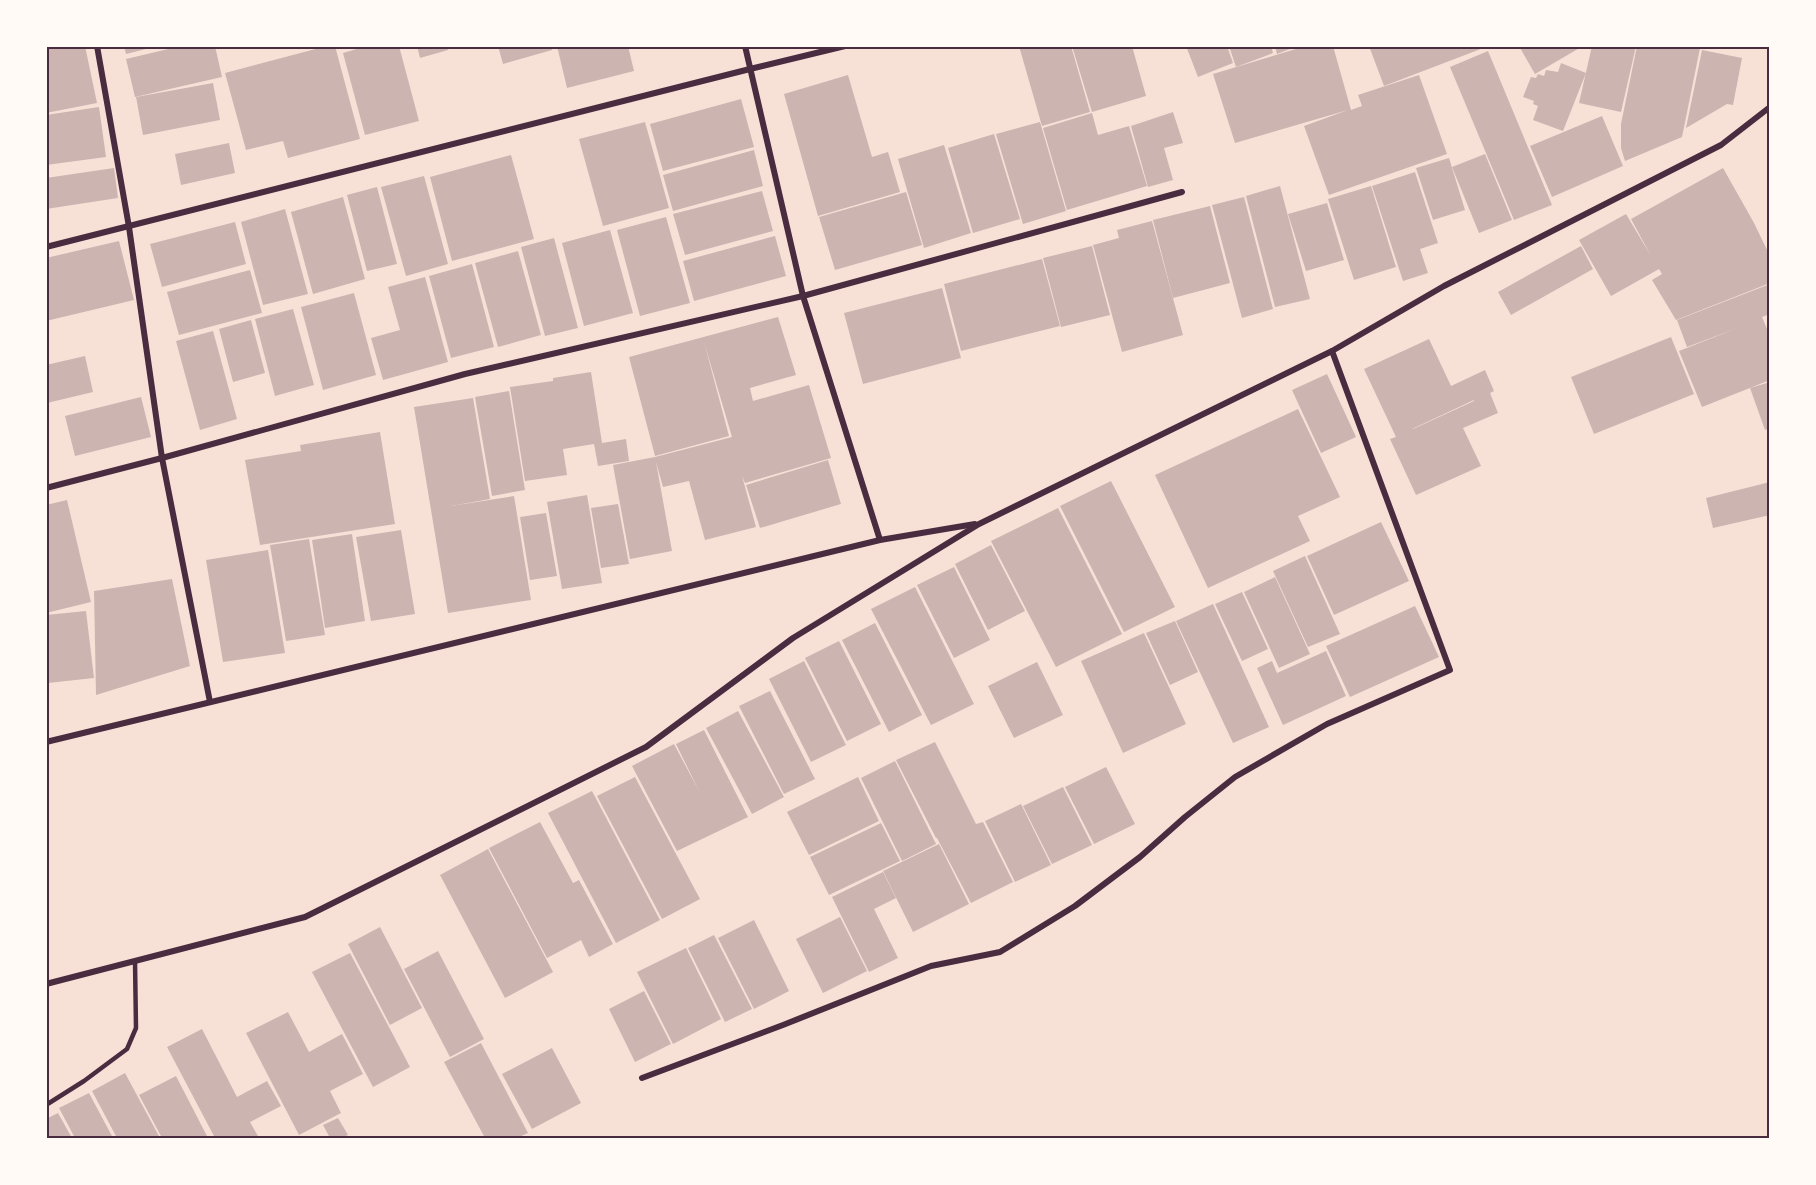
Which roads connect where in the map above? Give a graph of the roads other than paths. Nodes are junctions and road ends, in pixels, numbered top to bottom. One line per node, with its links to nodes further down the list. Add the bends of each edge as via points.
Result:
1 (97, 46): 7 (street)
2 (745, 46): 4 (street)
3 (845, 46): 4 (street)
4 (750, 69): 7 (street); 9 (street)
5 (1770, 107): 10 (street, via 1721,145 1444,286)
6 (1182, 192): 9 (street)
7 (129, 227): 8 (street); 11 (street)
8 (46, 247)
9 (803, 296): 11 (street, via 465,374); 14 (street)
10 (1332, 351): 13 (street); 19 (street, via 1450,670 1327,724 1234,777 1075,906 1000,952 931,966)
11 (162, 458): 12 (street); 15 (street)
12 (46, 488)
13 (979, 524): 14 (street); 17 (street, via 793,638 646,747 305,917)
14 (880, 540): 15 (street)
15 (210, 702): 16 (street)
16 (46, 742)
17 (135, 961): 18 (street); 20 (lane, via 136,1028 127,1049)
18 (46, 984)
19 (642, 1078)
20 (46, 1105)

